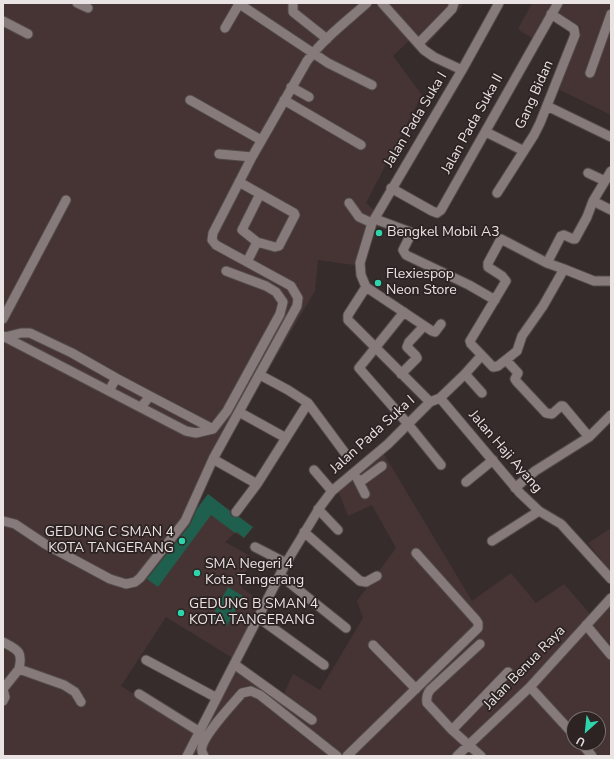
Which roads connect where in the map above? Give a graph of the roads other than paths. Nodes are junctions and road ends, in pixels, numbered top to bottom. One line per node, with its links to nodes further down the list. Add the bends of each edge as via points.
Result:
1 (77, 3): 9 (street)
2 (238, 3): 13 (street); 17 (street)
3 (293, 3): 15 (street, via 293,12)
4 (367, 3): 15 (street)
5 (382, 3): 16 (street)
6 (454, 3): 16 (street, via 452,9)
7 (499, 3): 18 (street, Jalan Pada Suka I)
8 (558, 3): 10 (street, Jalan Pada Suka II)
9 (88, 8)
10 (551, 14): 25 (street, Gang Bidan, via 575,32); 26 (street, Jalan Pada Suka II)
11 (611, 14): 19 (street)
12 (3, 21): 14 (street)
13 (225, 28)
14 (28, 34)
15 (327, 39): 17 (street)
16 (419, 43): 18 (street, via 434,57)
17 (313, 52): 20 (street, via 328,63); 21 (street)
18 (462, 70): 37 (street, Jalan Pada Suka I)
19 (590, 72)
20 (372, 85)
21 (291, 87): 22 (street); 24 (street)
22 (309, 97)
23 (190, 100): 28 (street)
24 (284, 100): 28 (street); 29 (street)
25 (547, 106): 27 (street); 30 (street, Gang Bidan)
26 (486, 132): 30 (street); 37 (street, Jalan Pada Suka II, via 439,212 432,211)
27 (611, 137)
28 (262, 140): 32 (street)
29 (361, 145)
30 (524, 150): 38 (street, Gang Bidan)
31 (218, 154): 32 (street)
32 (252, 157): 36 (street)
33 (611, 170): 35 (street)
34 (588, 173): 35 (street)
35 (605, 181): 41 (street)
36 (239, 182): 39 (street); 46 (street, via 213,233 212,240 216,245)
37 (392, 188): 44 (street, Jalan Pada Suka I)
38 (497, 193)
39 (260, 194): 45 (street, via 242,230); 45 (street, via 295,215 279,246)
40 (66, 200): 54 (street)
41 (593, 201): 43 (street); 47 (street, via 575,239 561,236)
42 (349, 202): 44 (street, via 357,216)
43 (611, 210)
44 (373, 221): 51 (street, Jalan Pada Suka I, via 360,263 360,275); 52 (street, via 410,232 403,250 406,254)
45 (258, 242): 46 (street)
46 (247, 262): 65 (street, via 291,286 298,298 297,306)
47 (547, 263): 48 (street); 52 (street, via 501,239 488,263 490,269 506,281)
48 (564, 269): 50 (street, via 594,281); 61 (street, via 522,336 517,351)
49 (226, 272): 77 (street, via 266,286 276,292 283,302 280,314 227,411)
50 (611, 281)
51 (366, 287): 53 (street); 58 (street, Jalan Pada Suka I, via 348,315 348,320)
52 (495, 300): 60 (street, via 470,341)
53 (404, 312): 56 (street); 58 (street)
54 (3, 319)
55 (441, 324): 56 (street, via 434,332)
56 (424, 326): 63 (street, via 407,347 417,358)
57 (4, 336): 59 (street, via 30,333); 62 (street)
58 (376, 349): 63 (street, Jalan Pada Suka I); 76 (street, via 360,366 360,371)
59 (72, 353): 62 (street); 66 (street)
60 (481, 356): 61 (street, via 493,367); 64 (street)
61 (506, 360): 78 (street, via 518,373 515,379 517,382 546,412 552,414 562,405)
62 (66, 368): 67 (street)
63 (401, 374): 71 (street, Jalan Pada Suka I)
64 (465, 374): 68 (street); 70 (street)
65 (260, 375): 72 (street); 74 (street)
66 (116, 378): 67 (street); 69 (street)
67 (110, 391): 73 (street)
68 (482, 393)
69 (150, 396): 73 (street); 77 (street)
70 (440, 398): 71 (street); 82 (street, Jalan Haji Ayang)
71 (430, 402): 76 (street, Jalan Pada Suka I)
72 (308, 403): 79 (street); 80 (street)
73 (141, 407): 77 (street, via 186,431 196,433)
74 (239, 412): 79 (street); 81 (street)
75 (611, 415): 78 (street)
76 (408, 424): 83 (street); 86 (street, Jalan Pada Suka I)
77 (213, 429)
78 (589, 437): 90 (street, via 535,471)
79 (286, 438): 89 (street)
80 (345, 454)
81 (213, 459): 89 (street); 96 (street, via 185,521 135,582 126,584 110,579 45,544 15,524)
82 (493, 460): 88 (street); 90 (street, Jalan Haji Ayang)
83 (442, 465)
84 (382, 466): 87 (street)
85 (314, 470): 91 (street)
86 (354, 472): 87 (street); 91 (street, Jalan Pada Suka I)
87 (360, 482): 92 (street)
88 (466, 482)
89 (257, 484): 95 (street)
90 (515, 488): 94 (street, Jalan Haji Ayang)
91 (332, 490): 93 (street, Jalan Pada Suka I)
92 (365, 494)
93 (318, 509): 97 (street); 98 (street, Jalan Pada Suka I)
94 (539, 511): 99 (street); 105 (street, Jalan Haji Ayang, via 561,524)
95 (236, 512)
96 (3, 521)
97 (338, 530)
98 (304, 532): 102 (street, Jalan Pada Suka I); 104 (street, via 360,581 366,582)
99 (492, 541)
100 (255, 547): 102 (street)
101 (416, 553): 121 (street, via 478,625 477,629)
102 (286, 563): 103 (street, Jalan Pada Suka I)
103 (281, 576): 107 (street, Jalan Pada Suka I); 109 (street)
104 (377, 576)
105 (611, 579)
106 (611, 598): 108 (street, Jalan Benua Raya)
107 (259, 618): 115 (street, Jalan Pada Suka I); 116 (street)
108 (586, 624): 113 (street); 119 (street, Jalan Benua Raya)
109 (346, 628)
110 (3, 642): 117 (street, via 19,652 22,658)
111 (480, 644): 128 (street, via 427,694 427,703)
112 (373, 645): 121 (street)
113 (611, 656)
114 (146, 660): 123 (street)
115 (234, 664): 123 (street, Jalan Pada Suka I); 126 (street)
116 (324, 665)
117 (19, 669): 120 (street); 125 (street, via 64,685 75,692)
118 (508, 672): 128 (street)
119 (530, 687): 127 (street); 130 (street, Jalan Benua Raya)
120 (3, 689): 124 (street)
121 (416, 689): 134 (street)
122 (139, 694): 129 (street)
123 (217, 698): 129 (street, Jalan Pada Suka I)
124 (3, 701)
125 (81, 702)
126 (312, 720)
127 (566, 726)
128 (452, 730): 130 (street)
129 (200, 732): 131 (street, Jalan Pada Suka I)
130 (468, 745): 135 (street, Jalan Benua Raya); 136 (street)
131 (187, 756)
132 (204, 756): 133 (street, via 202,745 210,732 242,693 252,691)
133 (337, 756)
134 (347, 756)
135 (457, 756)
136 (481, 756)

